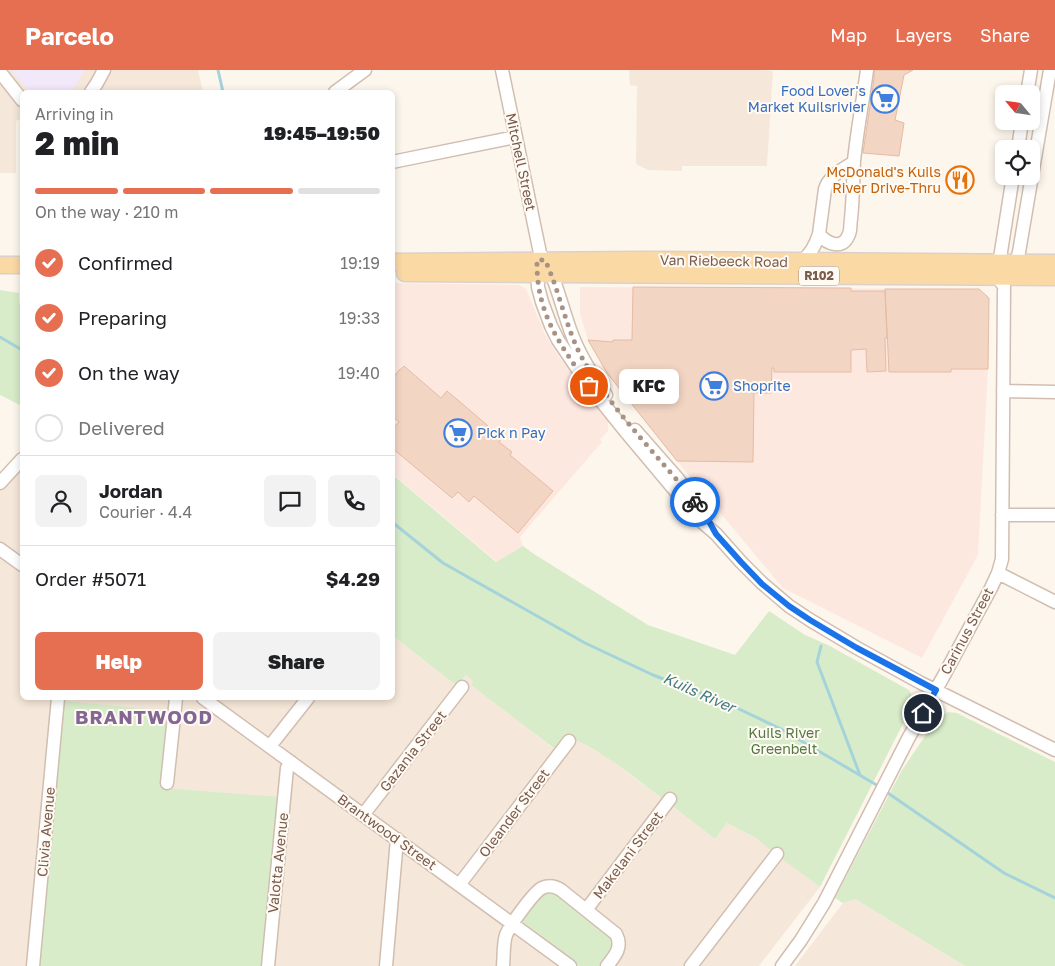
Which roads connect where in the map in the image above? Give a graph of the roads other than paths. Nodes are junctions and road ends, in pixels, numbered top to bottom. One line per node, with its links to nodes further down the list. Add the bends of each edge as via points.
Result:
1 (104, 70): 9 (street)
2 (365, 70): 10 (street)
3 (502, 70): 12 (street, Mitchell Street)
4 (867, 70): 14 (street)
5 (1031, 70): 8 (street)
6 (1050, 70): 24 (street, Carinus Street, via 1021,242)
7 (0, 72): 11 (street)
8 (1028, 85)
9 (92, 90)
10 (338, 90)
11 (20, 97)
12 (516, 137): 13 (street); 20 (street, Mitchell Street)
13 (395, 161)
14 (854, 162): 16 (street, via 827,182); 16 (street, via 849,234 838,244 830,244)
15 (1012, 185): 24 (street, Carinus Street)
16 (819, 234): 18 (street, via 815,246)
17 (395, 262): 20 (main road, Van Riebeeck Road / R102)
18 (800, 262): 20 (main road, Van Riebeeck Road / R102); 24 (main road, Van Riebeeck Road / R102)
19 (1055, 263): 24 (main road, Van Riebeeck Road / R102)
20 (542, 264): 23 (main road, Van Riebeeck Road / R102); 24 (main road, Van Riebeeck Road / R102); 32 (street, via 579,352 590,370 617,410 678,479); 32 (street, via 538,287 558,340 600,400 702,522)
21 (0, 265): 22 (main road)
22 (20, 265)
23 (395, 273)
24 (1005, 273): 25 (main road, Van Riebeeck Road / R102); 26 (street, Carinus Street)
25 (1055, 278)
26 (1003, 391): 27 (street); 30 (street, Carinus Street)
27 (1055, 392)
28 (20, 461): 29 (street)
29 (0, 483)
30 (1002, 515): 31 (street); 35 (street, Carinus Street, via 1002,559)
31 (1055, 515)
32 (716, 534): 38 (street, via 750,572 789,606 857,648)
33 (0, 549): 34 (street)
34 (20, 564)
35 (998, 573): 36 (street); 38 (street, Carinus Street)
36 (1055, 602)
37 (462, 687): 49 (street, Gazania Street)
38 (936, 690): 45 (street); 62 (street, Carinus Street, via 821,909)
39 (58, 700): 55 (street, Clivia Avenue)
40 (176, 700): 47 (street)
41 (206, 700): 44 (street, Brantwood Street)
42 (306, 700): 44 (street)
43 (569, 741): 52 (street, Oleander Street)
44 (270, 746): 46 (street, Brantwood Street)
45 (1055, 750)
46 (291, 762): 49 (street, Brantwood Street); 56 (street, Valotta Avenue, via 287,768)
47 (167, 783)
48 (670, 799): 53 (street, Makelani Street)
49 (363, 815): 50 (street, Brantwood Street)
50 (397, 840): 52 (street, Brantwood Street); 57 (street)
51 (777, 854): 61 (street)
52 (459, 885): 54 (street, Brantwood Street)
53 (586, 910): 54 (street, Makelani Street, via 557,888 548,886 536,892); 60 (street, Makelani Street, via 618,938 618,951)
54 (512, 924): 58 (street, via 506,936); 59 (street, Brantwood Street)
55 (33, 966)
56 (268, 966)
57 (386, 966)
58 (503, 966)
59 (570, 966)
60 (607, 966)
61 (691, 966)
62 (782, 966)

